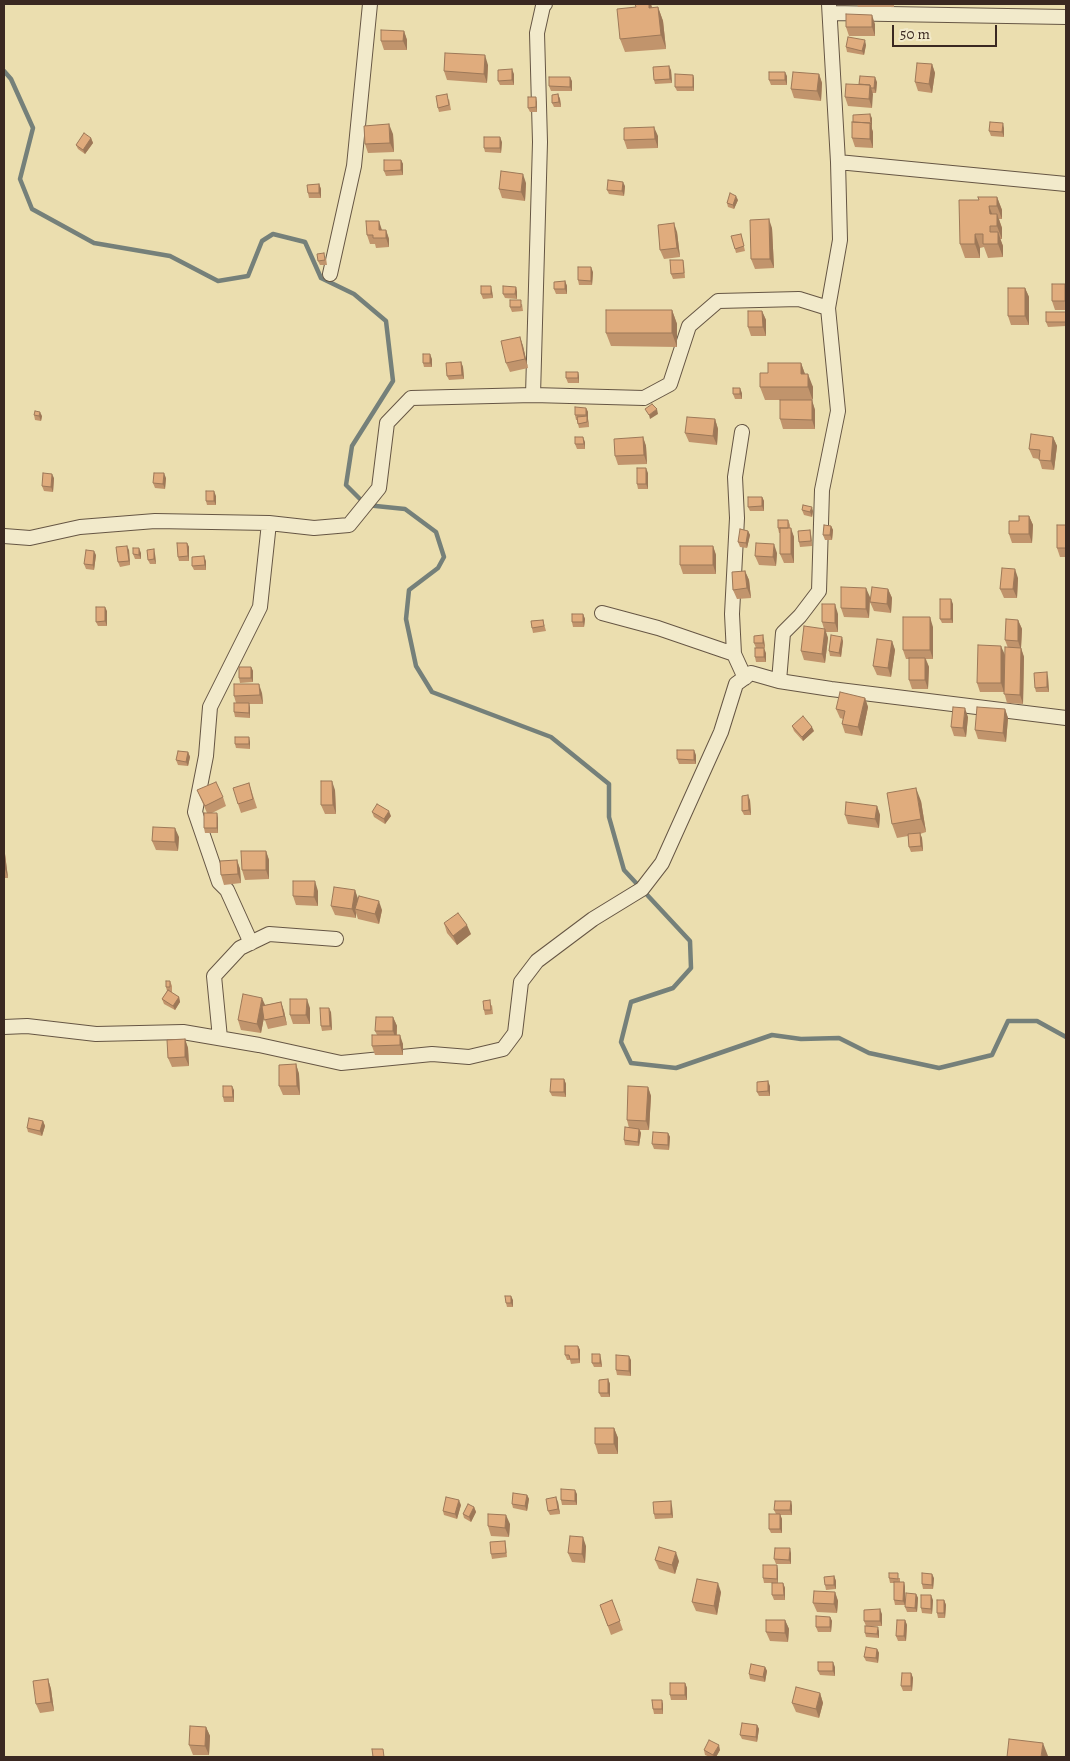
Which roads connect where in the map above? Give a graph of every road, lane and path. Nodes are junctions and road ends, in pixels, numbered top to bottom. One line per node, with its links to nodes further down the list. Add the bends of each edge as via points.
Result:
1 (370, 4): 7 (street, via 354,166)
2 (545, 4): 9 (street, via 537,33 540,142)
3 (829, 8): 4 (street); 5 (street)
4 (1066, 17)
5 (838, 162): 6 (street); 8 (street, via 840,240)
6 (1066, 184)
7 (330, 274)
8 (828, 308): 9 (street, via 799,299 718,301 689,326 670,384 644,398); 16 (street, via 838,411 822,490 819,591 783,633)
9 (533, 396): 11 (street, via 411,398 387,423 379,488 349,525 314,528)
10 (742, 432): 14 (street, via 735,477)
11 (269, 523): 12 (street, via 154,521 80,527 30,538); 19 (street, via 260,607 210,707 206,756 195,812 220,882 227,890)
12 (4, 536)
13 (602, 612): 14 (street)
14 (734, 654): 15 (street)
15 (745, 678): 16 (street, via 751,673); 21 (street, via 736,684 721,732 662,864 642,890 593,919 537,961 521,982 515,1033 503,1049 470,1057 432,1054 341,1062)
16 (779, 681): 17 (street)
17 (1066, 718)
18 (336, 939): 19 (street, via 269,934)
19 (251, 943): 21 (street, via 240,948 214,976)
20 (4, 1027): 21 (street, via 27,1026 96,1034 183,1032)
21 (220, 1038)

